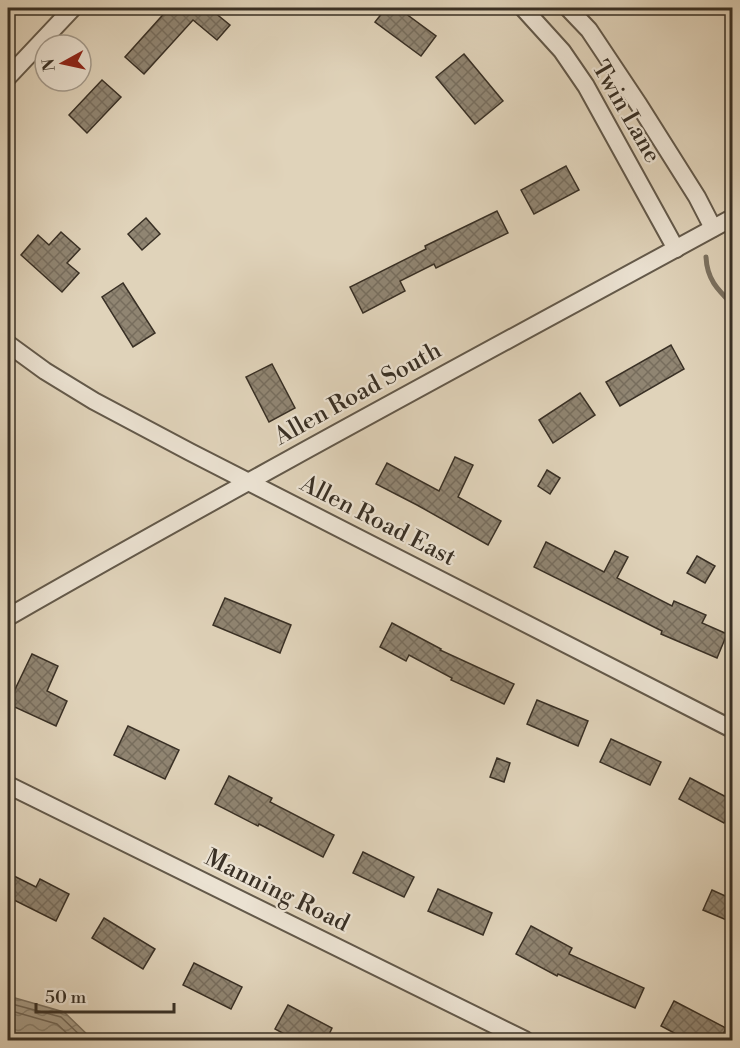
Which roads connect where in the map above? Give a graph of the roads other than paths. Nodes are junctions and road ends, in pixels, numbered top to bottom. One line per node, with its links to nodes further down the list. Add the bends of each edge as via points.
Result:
1 (73, 8): 4 (street)
2 (523, 8): 7 (street, Twin Lane, via 562,51 586,86)
3 (568, 8): 6 (street, Twin Lane, via 589,30 639,105 698,197)
4 (8, 77)
5 (732, 218): 6 (street, Allen Road South)
6 (713, 228): 7 (street, Allen Road South)
7 (676, 249): 9 (street, Allen Road South)
8 (8, 344): 9 (street, Allen Road East, via 94,401)
9 (249, 482): 10 (street, Allen Road South); 11 (street, Allen Road East)
10 (8, 617)
11 (732, 729)
12 (8, 785): 13 (street, Manning Road)
13 (525, 1041)

